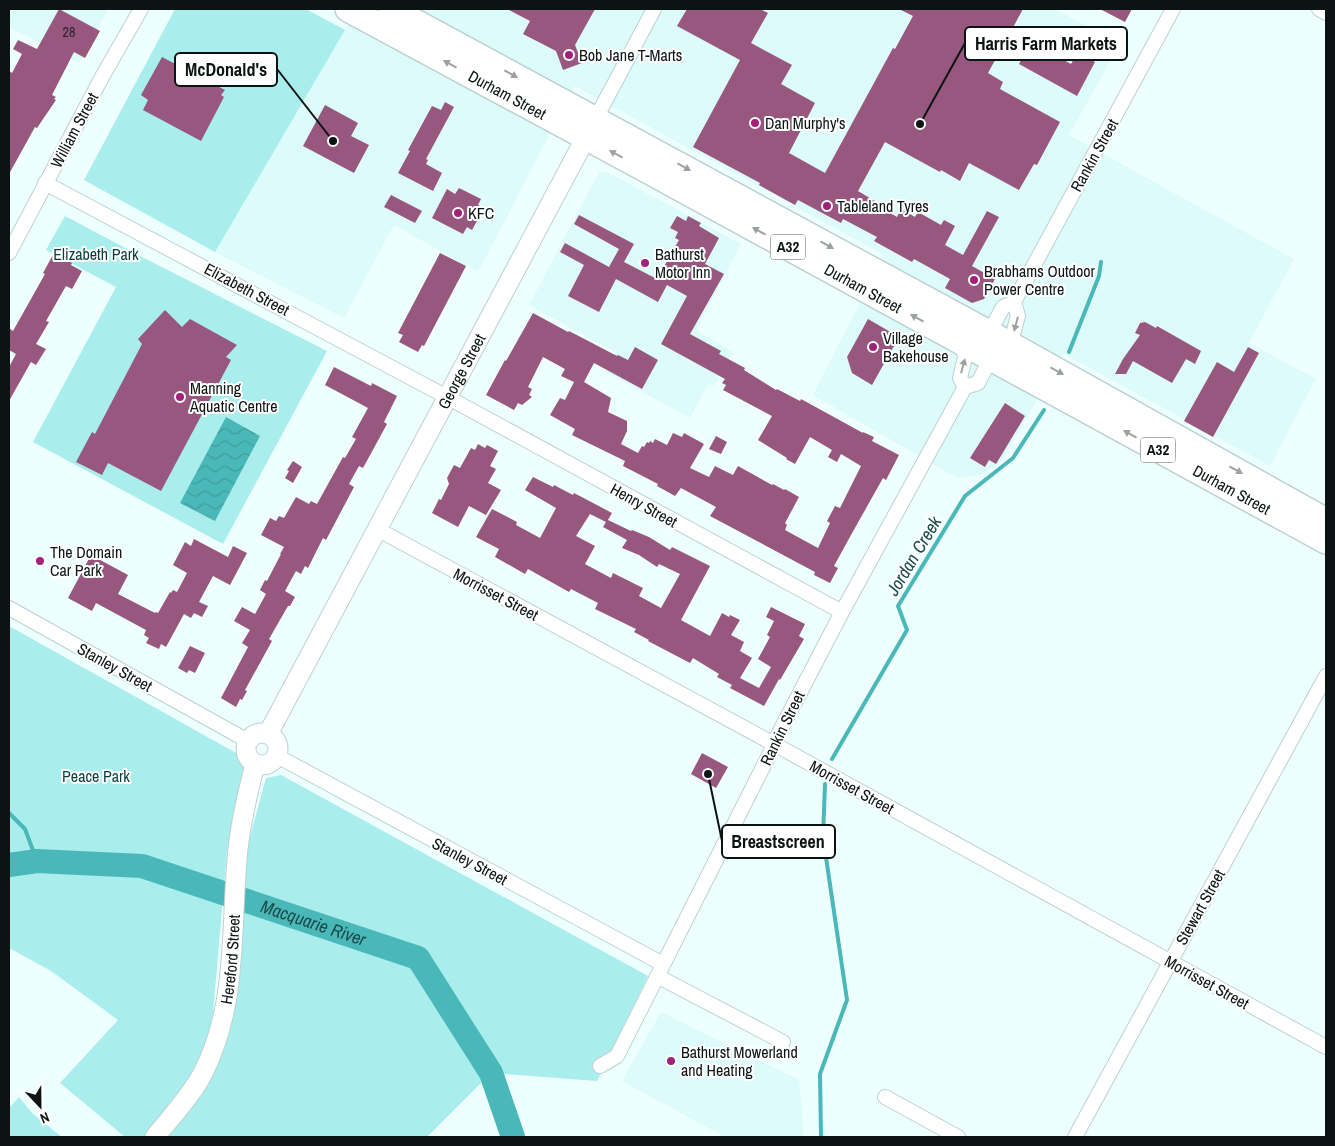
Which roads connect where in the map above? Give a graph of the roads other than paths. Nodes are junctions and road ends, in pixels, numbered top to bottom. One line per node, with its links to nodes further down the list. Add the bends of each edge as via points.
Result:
1 (141, 9): 9 (street, William Street)
2 (348, 9): 8 (highway, Durham Street / A32, one-way to 2)
3 (391, 9): 8 (highway, Durham Street / A32, one-way to 8)
4 (654, 9): 8 (street, George Street)
5 (1173, 9): 11 (street, Rankin Street)
6 (1319, 9): 7 (street)
7 (1326, 13)
8 (590, 129): 12 (highway, Durham Street / A32, one-way to 12); 13 (highway, Durham Street / A32, one-way to 8); 17 (main road, George Street)
9 (45, 183): 10 (street, William Street); 17 (street, Elizabeth Street)
10 (9, 253)
11 (1014, 302): 12 (street, Rankin Street, via 1003,307); 14 (street, one-way to 14, via 1018,316 1013,334)
12 (989, 333): 14 (highway, Durham Street / A32); 15 (street, Rankin Street)
13 (963, 343): 15 (highway, Durham Street / A32); 16 (street, one-way to 13, via 960,378 965,357)
14 (1014, 347): 18 (highway, Durham Street / A32, one-way to 18)
15 (990, 358): 16 (street, Rankin Street, via 978,383); 20 (highway, Durham Street / A32, one-way to 15)
16 (965, 387): 22 (street, Rankin Street)
17 (447, 397): 19 (main road, George Street); 22 (street, Henry Street)
18 (1326, 520)
19 (377, 529): 24 (main road, George Street); 26 (street, Morrisset Street)
20 (1326, 541)
21 (9, 608): 25 (street, Stanley Street)
22 (842, 612): 26 (street, Rankin Street)
23 (1326, 676): 29 (street, Stewart Street)
24 (268, 734): 25 (main road, via 254,734); 27 (main road, via 276,740)
25 (248, 741): 28 (main road, via 248,756)
26 (774, 744): 29 (street, Morrisset Street); 30 (street, Rankin Street)
27 (277, 756): 28 (main road, via 265,765); 30 (street, Stanley Street)
28 (255, 764): 35 (main road, Hereford Street, via 242,820 230,978 218,1036 202,1075)
29 (1171, 961): 32 (street, Morrisset Street); 37 (street, Stewart Street)
30 (660, 970): 31 (street, Stanley Street); 33 (street, Rankin Street, via 617,1056)
31 (783, 1042)
32 (1326, 1047)
33 (600, 1066)
34 (885, 1097): 36 (street)
35 (155, 1137)
36 (958, 1137)
37 (1075, 1137)

